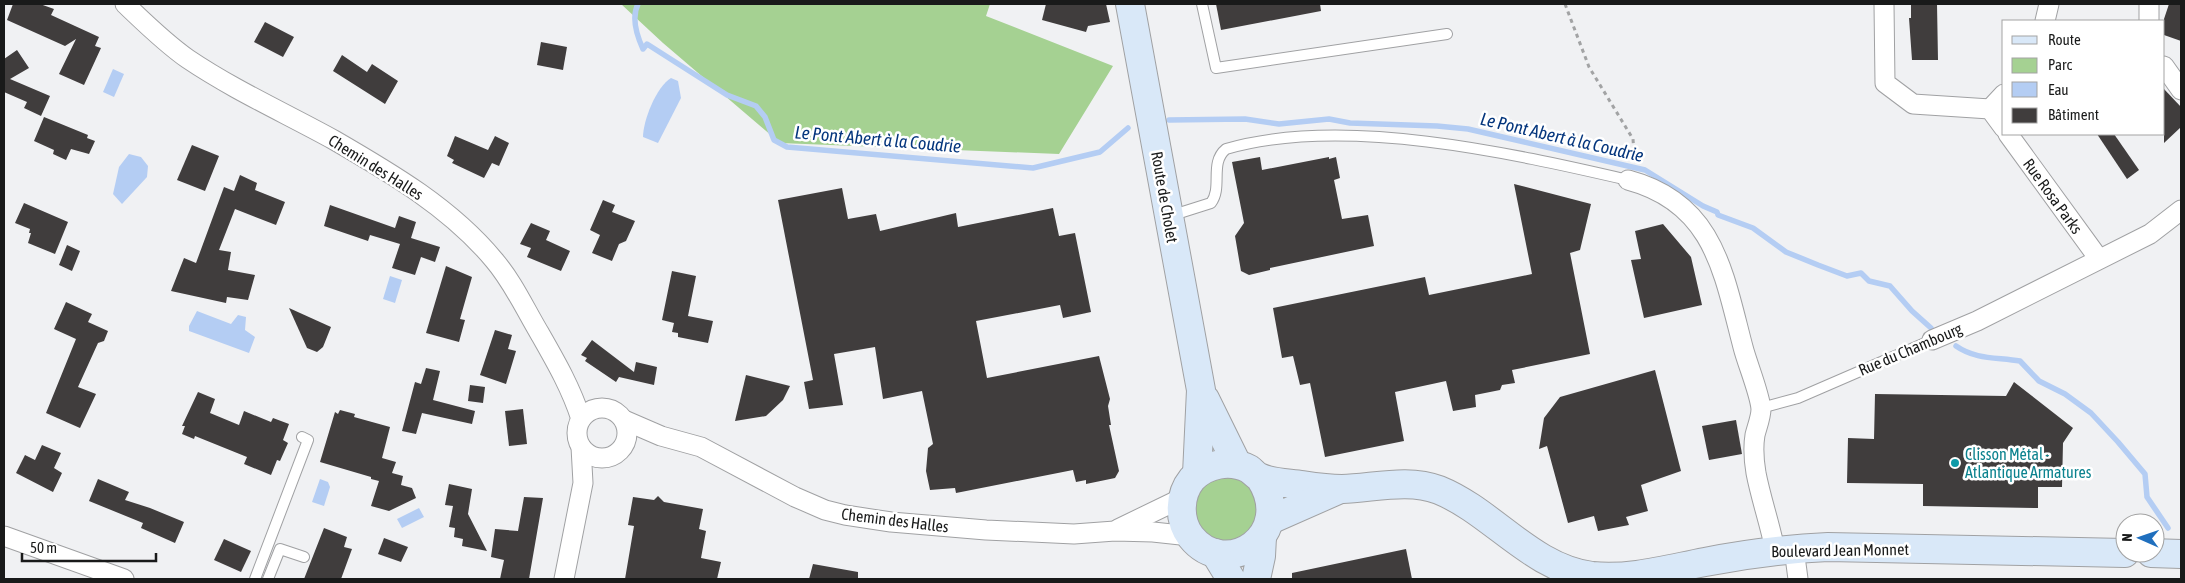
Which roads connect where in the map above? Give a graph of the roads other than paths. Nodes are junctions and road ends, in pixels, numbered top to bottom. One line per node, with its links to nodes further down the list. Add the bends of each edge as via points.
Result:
1 (125, 4): 21 (street, Chemin des Halles, via 161,38 211,74 343,146 428,199 454,220 479,243 510,282)
2 (1130, 4): 18 (main road, Route de Cholet)
3 (1202, 4): 9 (lane, via 1216,68)
4 (1884, 4): 13 (street, via 1885,83 1912,104)
5 (2049, 4): 7 (street)
6 (2149, 4): 8 (street)
7 (2045, 20)
8 (2149, 20)
9 (1447, 34)
10 (2165, 67): 11 (street)
11 (2181, 90)
12 (2002, 96): 13 (street)
13 (1990, 109): 14 (street)
14 (2002, 125)
15 (2009, 135): 19 (street, Rue Rosa Parks)
16 (1628, 180): 18 (lane, via 1432,142 1333,135 1273,140 1226,150 1218,160 1216,191 1211,203); 24 (street, via 1649,185 1669,195 1701,226 1712,245 1727,287)
17 (2181, 210): 19 (street, Rue du Chambourg, via 2150,234)
18 (1169, 216): 22 (main road, Route de Cholet)
19 (2099, 259): 20 (street, Rue du Chambourg, via 1977,321)
20 (1932, 340): 24 (lane, Rue du Chambourg, via 1798,398)
21 (571, 388): 23 (street, Chemin des Halles); 25 (street, Chemin des Halles)
22 (1201, 390): 32 (main road, Route de Cholet, via 1220,432); 33 (main road, Route de Cholet)
23 (599, 408): 25 (street); 26 (street, via 608,408)
24 (1761, 408): 41 (street, via 1755,437 1756,474)
25 (581, 419): 30 (street, via 577,428)
26 (624, 420): 27 (street, Chemin des Halles); 29 (street, via 627,429)
27 (662, 436): 29 (street); 38 (street, Chemin des Halles, via 701,447 795,497 845,515 986,530 1074,534)
28 (302, 437): 48 (lane, via 308,440)
29 (623, 446): 31 (street, via 610,457)
30 (581, 447): 31 (street, via 590,455); 34 (street)
31 (601, 458): 34 (street)
32 (1249, 471): 33 (main road, via 1223,463 1209,466); 35 (main road, via 1317,487); 37 (main road, via 1270,498)
33 (1197, 474): 36 (main road)
34 (583, 483): 50 (street)
35 (1342, 489): 37 (main road); 41 (main road, Boulevard Jean Monnet, via 1400,484 1436,489 1467,503 1550,563 1588,575 1630,576)
36 (1182, 498): 38 (street, Chemin des Halles); 40 (main road, via 1181,511)
37 (1266, 529): 43 (main road, via 1252,546 1240,552); 52 (main road)
38 (1115, 531): 40 (street, Chemin des Halles)
39 (4, 536): 47 (street)
40 (1190, 536): 43 (main road, via 1201,547)
41 (1784, 550): 42 (main road, Boulevard Jean Monnet, via 1828,547); 53 (street)
42 (2115, 552)
43 (1215, 553): 51 (main road)
44 (2165, 553): 45 (main road)
45 (2181, 554)
46 (304, 557): 49 (lane, via 280,549)
47 (124, 579)
48 (255, 579)
49 (268, 579)
50 (564, 579)
51 (1231, 579)
52 (1256, 579)
53 (1798, 579)

